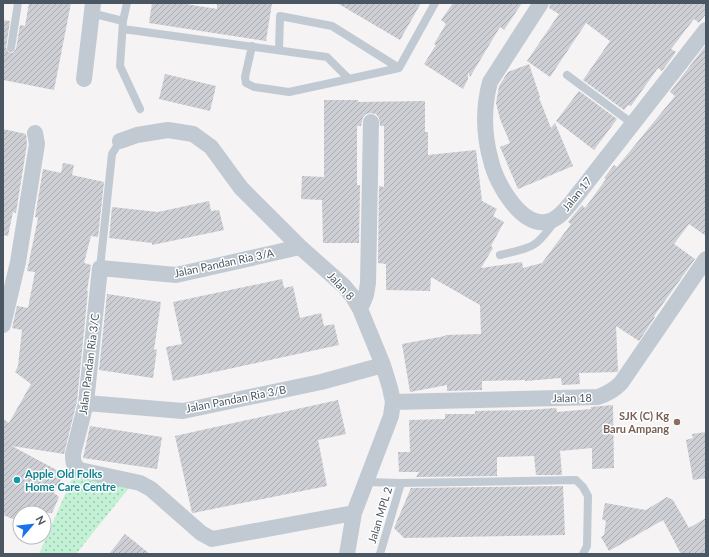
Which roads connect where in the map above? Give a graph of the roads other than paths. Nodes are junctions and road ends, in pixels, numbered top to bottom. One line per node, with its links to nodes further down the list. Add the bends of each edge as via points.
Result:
1 (18, 3): 9 (lane)
2 (127, 3): 6 (lane)
3 (435, 3): 11 (lane)
4 (541, 3): 20 (street, Jalan 17, via 490,82 485,111 487,143 497,179 506,195 525,216 541,222)
5 (92, 8): 6 (lane); 14 (street)
6 (123, 25): 8 (lane); 15 (lane, via 120,66)
7 (706, 30): 17 (street, Jalan 17)
8 (252, 46): 10 (lane); 13 (lane, via 245,77 246,83 254,87 288,92)
9 (10, 48)
10 (279, 50): 11 (lane, via 280,16 332,26); 13 (lane, via 327,57)
11 (399, 68): 13 (lane)
12 (567, 75): 17 (lane)
13 (349, 79)
14 (84, 80)
15 (140, 109)
16 (371, 122): 25 (street, via 368,283)
17 (633, 124): 20 (street, Jalan 17)
18 (35, 132): 26 (street, via 37,144 18,262)
19 (120, 140): 21 (street, Jalan 8, via 168,130 193,134 212,147 241,188); 24 (lane, via 112,154)
20 (558, 217): 22 (lane, via 536,244)
21 (300, 247): 24 (street, Jalan Pandan Ria 3/A, via 176,275); 25 (street, Jalan 8, via 344,286)
22 (500, 255)
23 (706, 260): 28 (street, Jalan 18, via 621,383 607,394 598,397)
24 (100, 268): 29 (street, Jalan Pandan Ria 3/C)
25 (360, 309): 27 (street, Jalan 8)
26 (3, 325)
27 (383, 365): 28 (street, Jalan 8); 29 (street, Jalan Pandan Ria 3/B, via 321,382 183,411)
28 (393, 402): 30 (street, Jalan 8, via 391,416)
29 (86, 403): 32 (street, Jalan Pandan Ria 3/C, via 73,454 72,462 75,467 140,483 151,489 201,533 212,539)
30 (367, 482): 31 (lane); 32 (street, Jalan 8)
31 (401, 483): 34 (lane, Jalan MPL 2); 35 (lane, via 576,480 584,487 588,496 587,546)
32 (354, 513): 33 (street, Jalan 8)
33 (347, 554)
34 (380, 554)
35 (583, 554)

